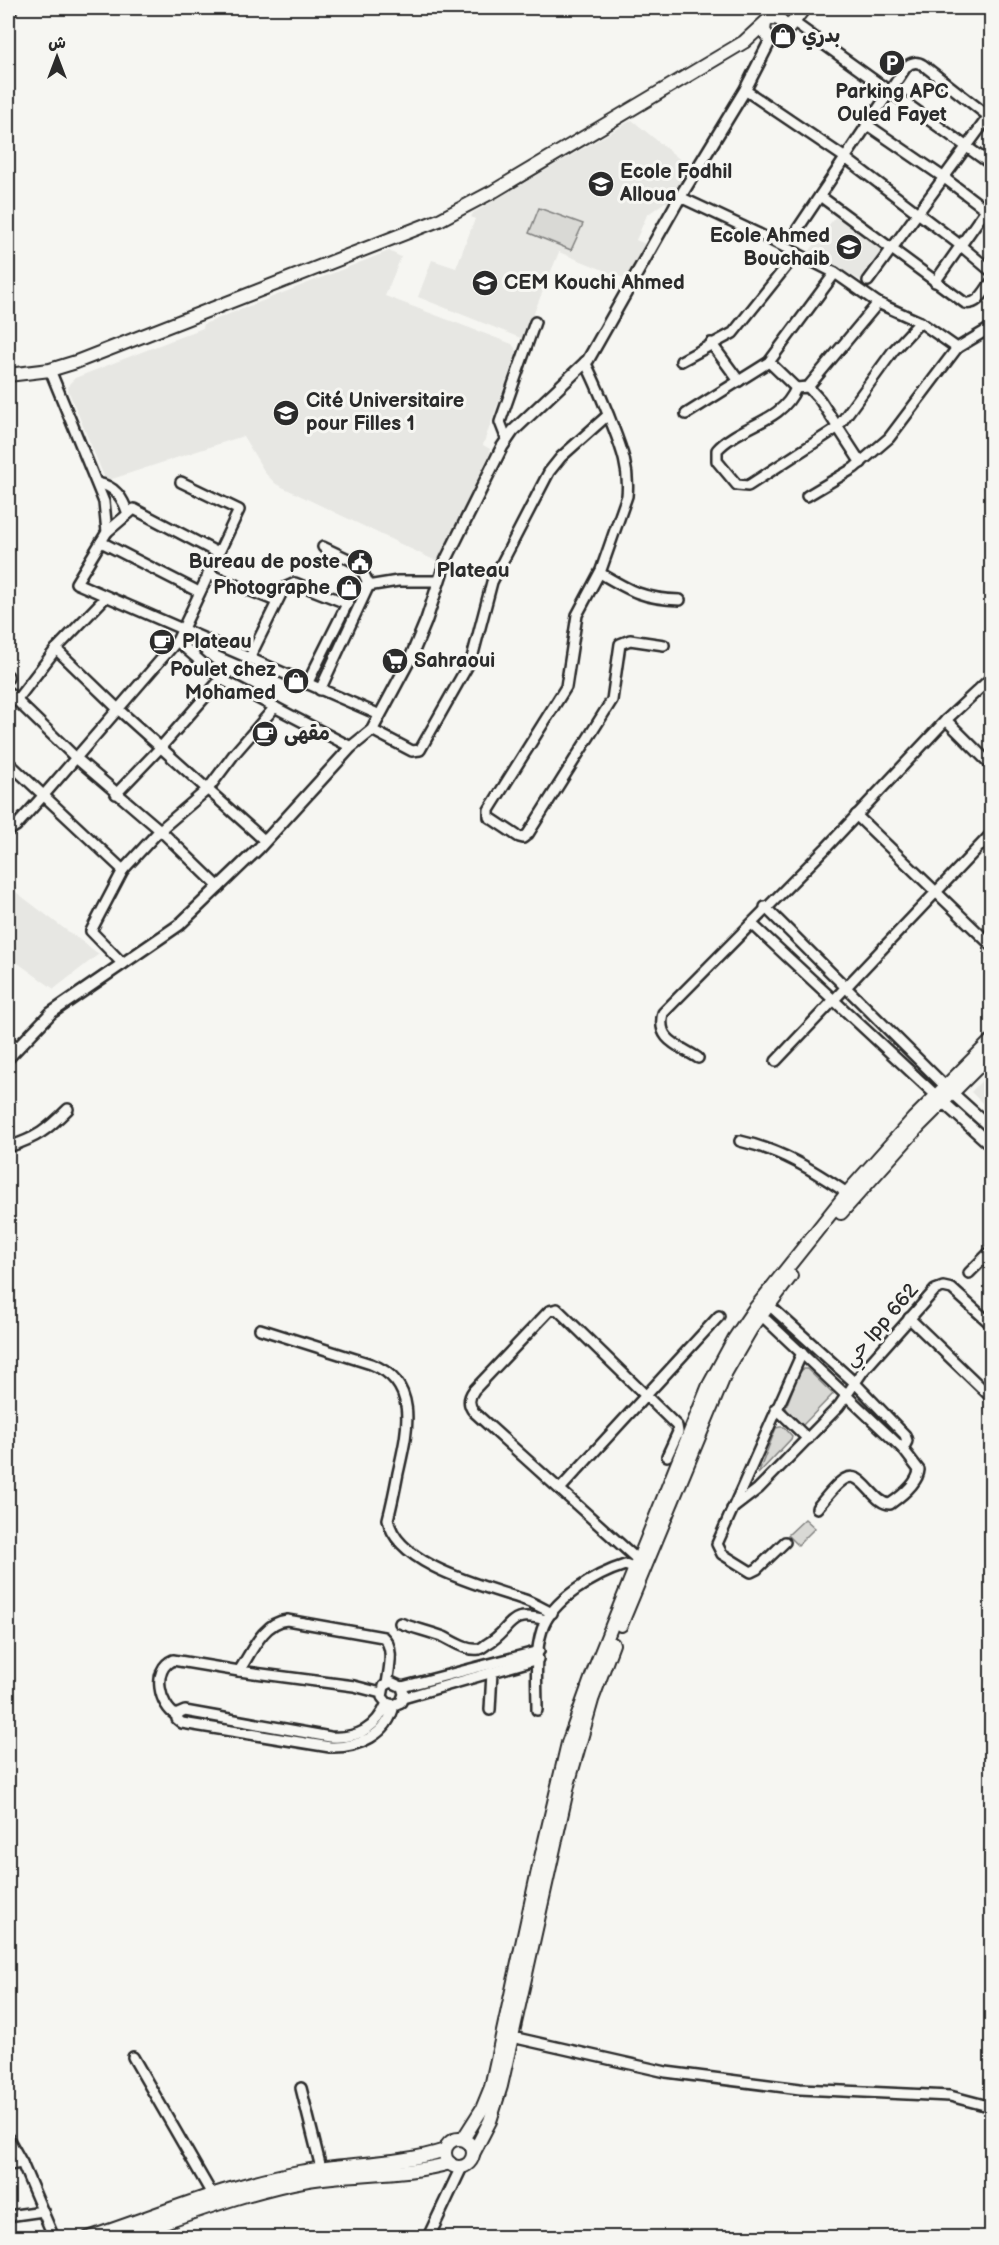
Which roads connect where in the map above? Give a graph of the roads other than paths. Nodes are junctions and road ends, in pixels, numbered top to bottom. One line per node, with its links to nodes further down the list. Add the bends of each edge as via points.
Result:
1 (12, 8): 4 (street)
2 (786, 8): 5 (main road)
3 (804, 8): 6 (main road)
4 (8, 15)
5 (768, 21): 7 (main road, via 780,19); 8 (main road, via 764,31); 9 (main road)
6 (793, 22): 7 (main road); 11 (street)
7 (784, 34): 8 (main road, via 778,39)
8 (770, 38): 9 (main road); 10 (street)
9 (744, 42): 41 (main road, via 439,220)
10 (745, 90): 15 (street); 19 (street)
11 (889, 91): 12 (street, via 908,65 917,62); 13 (street); 14 (street)
12 (990, 118): 14 (street)
13 (866, 124): 15 (street); 17 (street)
14 (966, 147): 16 (street); 17 (street)
15 (844, 157): 18 (street); 22 (street)
16 (992, 165)
17 (943, 177): 21 (street); 22 (street)
18 (820, 196): 23 (street); 25 (street)
19 (680, 197): 26 (street); 39 (street)
20 (992, 201): 21 (street)
21 (989, 212): 24 (street)
22 (918, 214): 24 (street); 25 (street)
23 (797, 230)
24 (960, 245): 27 (street); 31 (street)
25 (892, 249): 29 (street); 31 (street)
26 (797, 253): 28 (street); 36 (street, via 733,333)
27 (992, 272)
28 (835, 273): 32 (street); 40 (street)
29 (868, 281)
30 (992, 281): 31 (street, via 970,305)
31 (935, 282)
32 (878, 303): 34 (street); 44 (street)
33 (535, 322): 49 (street, via 500,422)
34 (920, 322): 37 (street); 48 (street, via 893,351)
35 (992, 327): 37 (street)
36 (711, 343): 38 (street); 43 (street)
37 (957, 348): 50 (street, via 889,438)
38 (681, 361)
39 (585, 362): 47 (street); 49 (street)
40 (769, 362): 43 (street); 45 (street)
41 (50, 370): 42 (main road); 52 (street)
42 (8, 375)
43 (739, 381): 46 (street)
44 (808, 387): 45 (street); 48 (street)
45 (796, 388): 48 (street, via 782,410 717,450 717,460 737,485 748,486)
46 (686, 414)
47 (608, 415): 59 (street, via 625,457 628,483 623,511); 83 (street, via 549,472 492,582 472,658 420,750 412,751)
48 (837, 428): 50 (street)
49 (507, 440): 61 (street)
50 (861, 463): 53 (street)
51 (181, 482): 58 (street, via 239,510)
52 (97, 483): 54 (street, via 116,491); 55 (street, via 104,502)
53 (807, 496)
54 (128, 514): 55 (street); 58 (street, via 134,509)
55 (107, 532): 56 (street)
56 (101, 542): 63 (street); 64 (street, via 76,583)
57 (322, 547): 62 (street, via 358,564)
58 (218, 553): 60 (street)
59 (600, 573): 65 (street, via 647,597); 70 (street, via 577,615 566,687 489,810 489,817 519,837 528,834 612,700 620,644 630,640)
60 (208, 574): 63 (street); 66 (street)
61 (439, 581): 62 (street); 81 (street, via 411,657)
62 (369, 585): 67 (street, via 355,588); 76 (street)
63 (199, 592): 68 (street)
64 (106, 597): 68 (street); 71 (street)
65 (680, 600)
66 (276, 601): 67 (street, via 284,588 295,583); 72 (street)
67 (346, 603): 75 (street)
68 (181, 630): 69 (street); 72 (street)
69 (177, 641): 74 (street); 80 (street)
70 (664, 645)
71 (56, 649): 78 (street); 80 (street)
72 (249, 659): 75 (street)
73 (992, 677): 82 (street)
74 (221, 679): 79 (street); 84 (street)
75 (307, 684): 76 (street)
76 (320, 690): 81 (street)
77 (8, 692): 78 (street)
78 (16, 702): 86 (street)
79 (275, 707): 85 (street); 89 (street)
80 (119, 710): 84 (street); 86 (street)
81 (380, 715): 83 (street)
82 (946, 720): 88 (street); 92 (street)
83 (372, 730): 85 (street)
84 (161, 747): 89 (street); 90 (street)
85 (351, 747): 98 (street)
86 (76, 758): 90 (street); 91 (street)
87 (8, 762): 91 (street)
88 (992, 766)
89 (208, 789): 95 (street); 98 (street)
90 (116, 794): 95 (street)
91 (43, 796): 94 (street); 99 (street)
92 (856, 815): 101 (street); 102 (street)
93 (8, 818): 94 (street)
94 (16, 826): 96 (street)
95 (160, 830): 99 (street); 100 (street)
96 (8, 831)
97 (992, 833): 101 (street)
98 (266, 841): 100 (street)
99 (123, 870): 105 (street, via 91,931)
100 (219, 887): 105 (street, via 179,925)
101 (937, 891): 104 (street); 106 (street)
102 (765, 907): 103 (street); 106 (street)
103 (752, 924): 107 (street); 112 (street, via 663,1013 663,1035)
104 (992, 946)
105 (123, 964): 109 (street)
106 (846, 988): 107 (street); 114 (street)
107 (834, 1000): 113 (street); 114 (street)
108 (992, 1040): 114 (main road)
109 (12, 1044): 111 (street)
110 (992, 1053): 114 (main road)
111 (8, 1058)
112 (698, 1059)
113 (776, 1061)
114 (944, 1094): 116 (street); 118 (street); 120 (main road); 123 (main road, via 842,1212)
115 (68, 1109): 119 (street, via 32,1139)
116 (992, 1129)
117 (740, 1141): 120 (street, via 794,1159)
118 (992, 1146)
119 (8, 1147)
120 (847, 1193): 142 (main road, via 753,1311 725,1354 702,1401)
121 (992, 1250): 122 (street)
122 (969, 1273)
123 (769, 1305): 124 (main road); 130 (street)
124 (761, 1315): 129 (street); 156 (main road, via 718,1387 592,1700 563,1806)
125 (719, 1316): 131 (street)
126 (909, 1318): 127 (street, حي lpp 662, via 935,1290 943,1287 952,1289); 130 (street, حي lpp 662); 133 (street)
127 (992, 1325)
128 (260, 1329): 143 (street, via 385,1369 396,1380 408,1420 388,1519 390,1531 410,1553 495,1592 524,1599)
129 (802, 1353): 132 (street); 134 (street)
130 (855, 1383): 132 (street, حي lpp 662); 136 (street, via 906,1436 908,1441)
131 (646, 1395): 137 (street, via 678,1429); 138 (street); 138 (street, via 555,1309 474,1390 469,1404 474,1412)
132 (846, 1396): 135 (street, حي lpp 662); 136 (street)
133 (992, 1398)
134 (776, 1408): 135 (street); 140 (street)
135 (808, 1439): 140 (street, حي lpp 662, via 759,1489)
136 (903, 1449): 139 (street, via 917,1466 918,1474 893,1503 881,1503 859,1480 850,1478 843,1480)
137 (667, 1456)
138 (560, 1489): 142 (street)
139 (817, 1508)
140 (732, 1509): 141 (street, via 718,1548 747,1571 757,1569)
141 (784, 1542)
142 (637, 1565): 143 (street, via 625,1565 596,1578); 161 (main road, via 588,1683 568,1743 491,2087 477,2120)
143 (549, 1616): 144 (street, via 519,1617 506,1625 494,1641 479,1649); 145 (street, via 541,1632)
144 (400, 1623)
145 (538, 1655): 147 (street); 148 (street); 155 (street)
146 (239, 1671): 149 (street, via 269,1627 287,1620 382,1637 390,1650); 151 (street); 153 (street, via 178,1660 168,1662 162,1670 161,1698 177,1716 185,1711 323,1741 367,1731)
147 (492, 1672): 148 (street); 154 (street)
148 (458, 1678): 150 (street); 152 (street)
149 (387, 1684): 150 (street); 151 (street)
150 (402, 1687): 152 (street)
151 (381, 1693): 153 (street)
152 (403, 1698): 153 (street)
153 (390, 1704)
154 (490, 1710)
155 (537, 1710)
156 (512, 2037): 159 (street, via 666,2072 800,2089 950,2096); 163 (main road, via 496,2104)
157 (133, 2057): 168 (street)
158 (301, 2088): 167 (street)
159 (992, 2107)
160 (8, 2138): 164 (street)
161 (463, 2139): 162 (main road, via 452,2141); 163 (main road, via 472,2146)
162 (445, 2150): 166 (main road, via 447,2160); 167 (main road, via 413,2158)
163 (473, 2154): 166 (main road, via 470,2162)
164 (22, 2163): 165 (street); 169 (street)
165 (8, 2165)
166 (456, 2165): 173 (main road, via 291,2184); 174 (street)
167 (321, 2168): 168 (main road, via 277,2176)
168 (213, 2196): 172 (main road)
169 (43, 2211): 170 (street); 171 (street)
170 (8, 2217)
171 (54, 2238)
172 (88, 2238)
173 (118, 2238)
174 (428, 2238)

